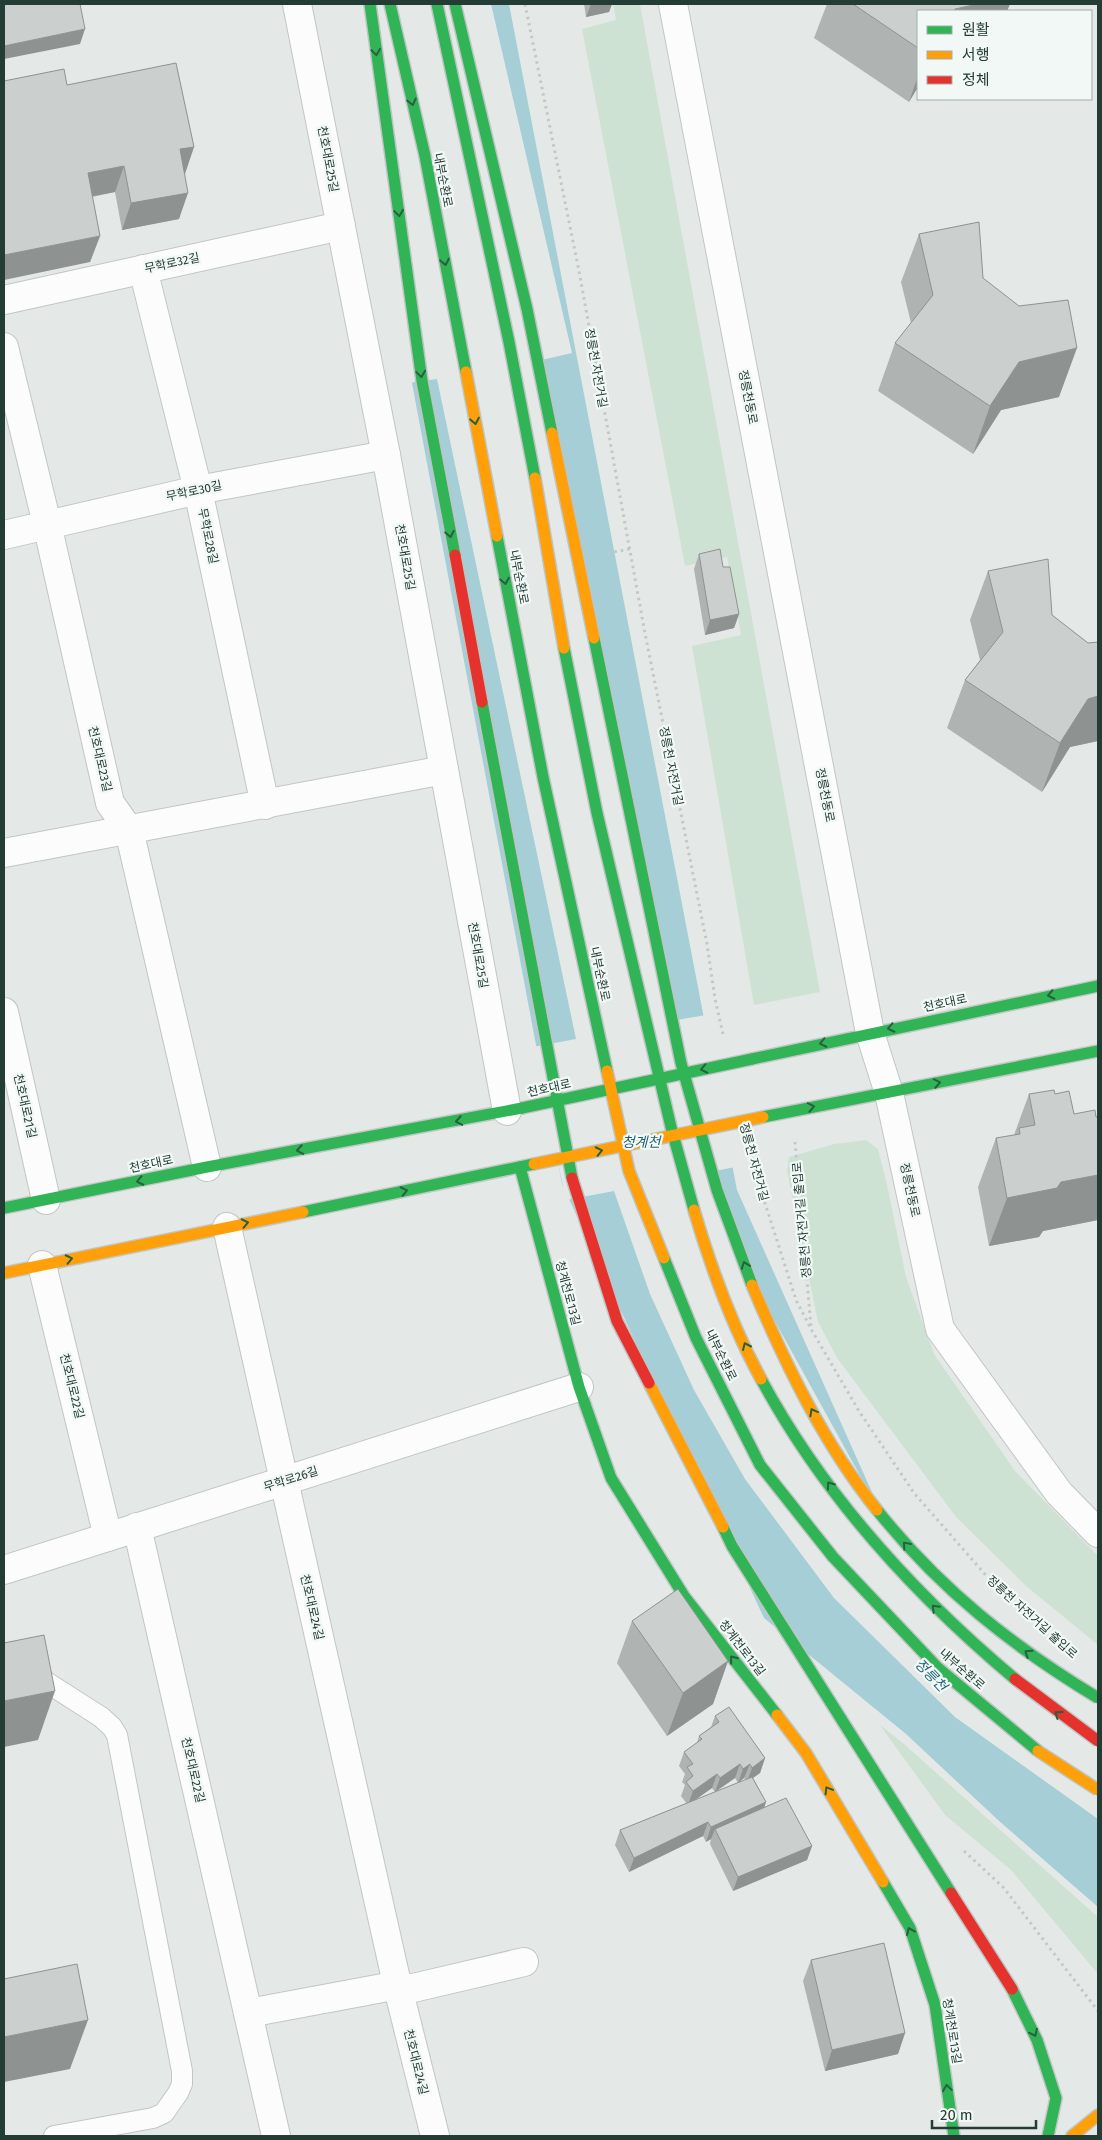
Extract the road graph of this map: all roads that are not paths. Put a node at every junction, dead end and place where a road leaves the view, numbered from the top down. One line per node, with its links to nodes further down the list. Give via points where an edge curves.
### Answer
1 (297, 4): 7 (street, 천호대로25길)
2 (370, 4): 50 (main road, one-way to 50, bridge, via 422,382 572,1185 617,1321 732,1546 1012,1989 1037,2040 1056,2098)
3 (390, 4): 41 (main road, 내부순환로, one-way to 41, bridge, via 425,156 543,777 633,1180 696,1338 760,1465 833,1557 938,1668 1036,1750)
4 (437, 4): 40 (main road, 내부순환로, one-way to 4, bridge, via 986,1657 882,1553 793,1434 757,1370 715,1274 696,1223 663,1097 586,762 515,364)
5 (455, 4): 39 (main road, one-way to 5, bridge, via 1007,1638 958,1597 907,1547 833,1446 811,1409 758,1301 697,1125 681,1063 529,318)
6 (673, 4): 21 (street, 정릉천동로)
7 (341, 226): 8 (street, 무학로32길); 11 (street, 천호대로25길)
8 (143, 269): 9 (street, 무학로32길); 12 (street, 무학로28길)
9 (4, 300)
10 (4, 347): 13 (street, 천호대로23길)
11 (386, 455): 12 (street, 무학로30길); 15 (street, 천호대로25길)
12 (198, 490): 13 (street, 무학로30길); 16 (street, 무학로28길)
13 (47, 524): 14 (street, 무학로30길); 17 (street, 천호대로23길, via 110,802)
14 (4, 535)
15 (444, 770): 16 (street); 24 (street, 천호대로25길)
16 (265, 805): 17 (street)
17 (129, 830): 18 (street); 25 (street, 천호대로23길)
18 (4, 853)
19 (1098, 986): 21 (main road, 천호대로, one-way to 21)
20 (4, 1012): 27 (street, 천호대로21길)
21 (870, 1033): 23 (street, 정릉천동로); 24 (main road, 천호대로, one-way to 24, bridge)
22 (1098, 1051): 23 (main road, one-way to 22)
23 (889, 1093): 26 (main road, one-way to 23, bridge); 35 (street, 정릉천동로, via 940,1329 1060,1493)
24 (515, 1110): 25 (main road, 천호대로, one-way to 25)
25 (207, 1167): 27 (main road, 천호대로, one-way to 27)
26 (520, 1167): 29 (main road, one-way to 26); 32 (main road, 청계천로13길)
27 (46, 1200): 28 (main road, 천호대로)
28 (4, 1208)
29 (227, 1227): 30 (main road, one-way to 29); 33 (street, 천호대로24길)
30 (42, 1265): 31 (main road); 36 (street, 천호대로22길)
31 (4, 1273)
32 (579, 1387): 33 (street, 무학로26길); 49 (main road, 청계천로13길, one-way to 32, via 935,2005 910,1928 806,1753 684,1596 611,1478)
33 (284, 1481): 34 (street, 무학로26길); 43 (street, 천호대로24길)
34 (137, 1527): 36 (street, 무학로26길); 44 (street, 천호대로22길)
35 (1098, 1533)
36 (108, 1537): 37 (street, 무학로26길)
37 (4, 1570)
38 (4, 1655): 46 (lane, via 101,1717 117,1735 182,2071 182,2084 164,2113 153,2118)
39 (1098, 1698)
40 (1098, 1742)
41 (1098, 1790)
42 (524, 1962): 43 (street, via 413,1988)
43 (398, 1988): 44 (street, via 388,1987); 48 (street, 천호대로24길)
44 (248, 2013): 47 (street, 천호대로22길)
45 (1098, 2115): 51 (main road)
46 (54, 2136)
47 (276, 2136)
48 (435, 2136)
49 (954, 2136)
50 (1048, 2136)
51 (1072, 2136)

